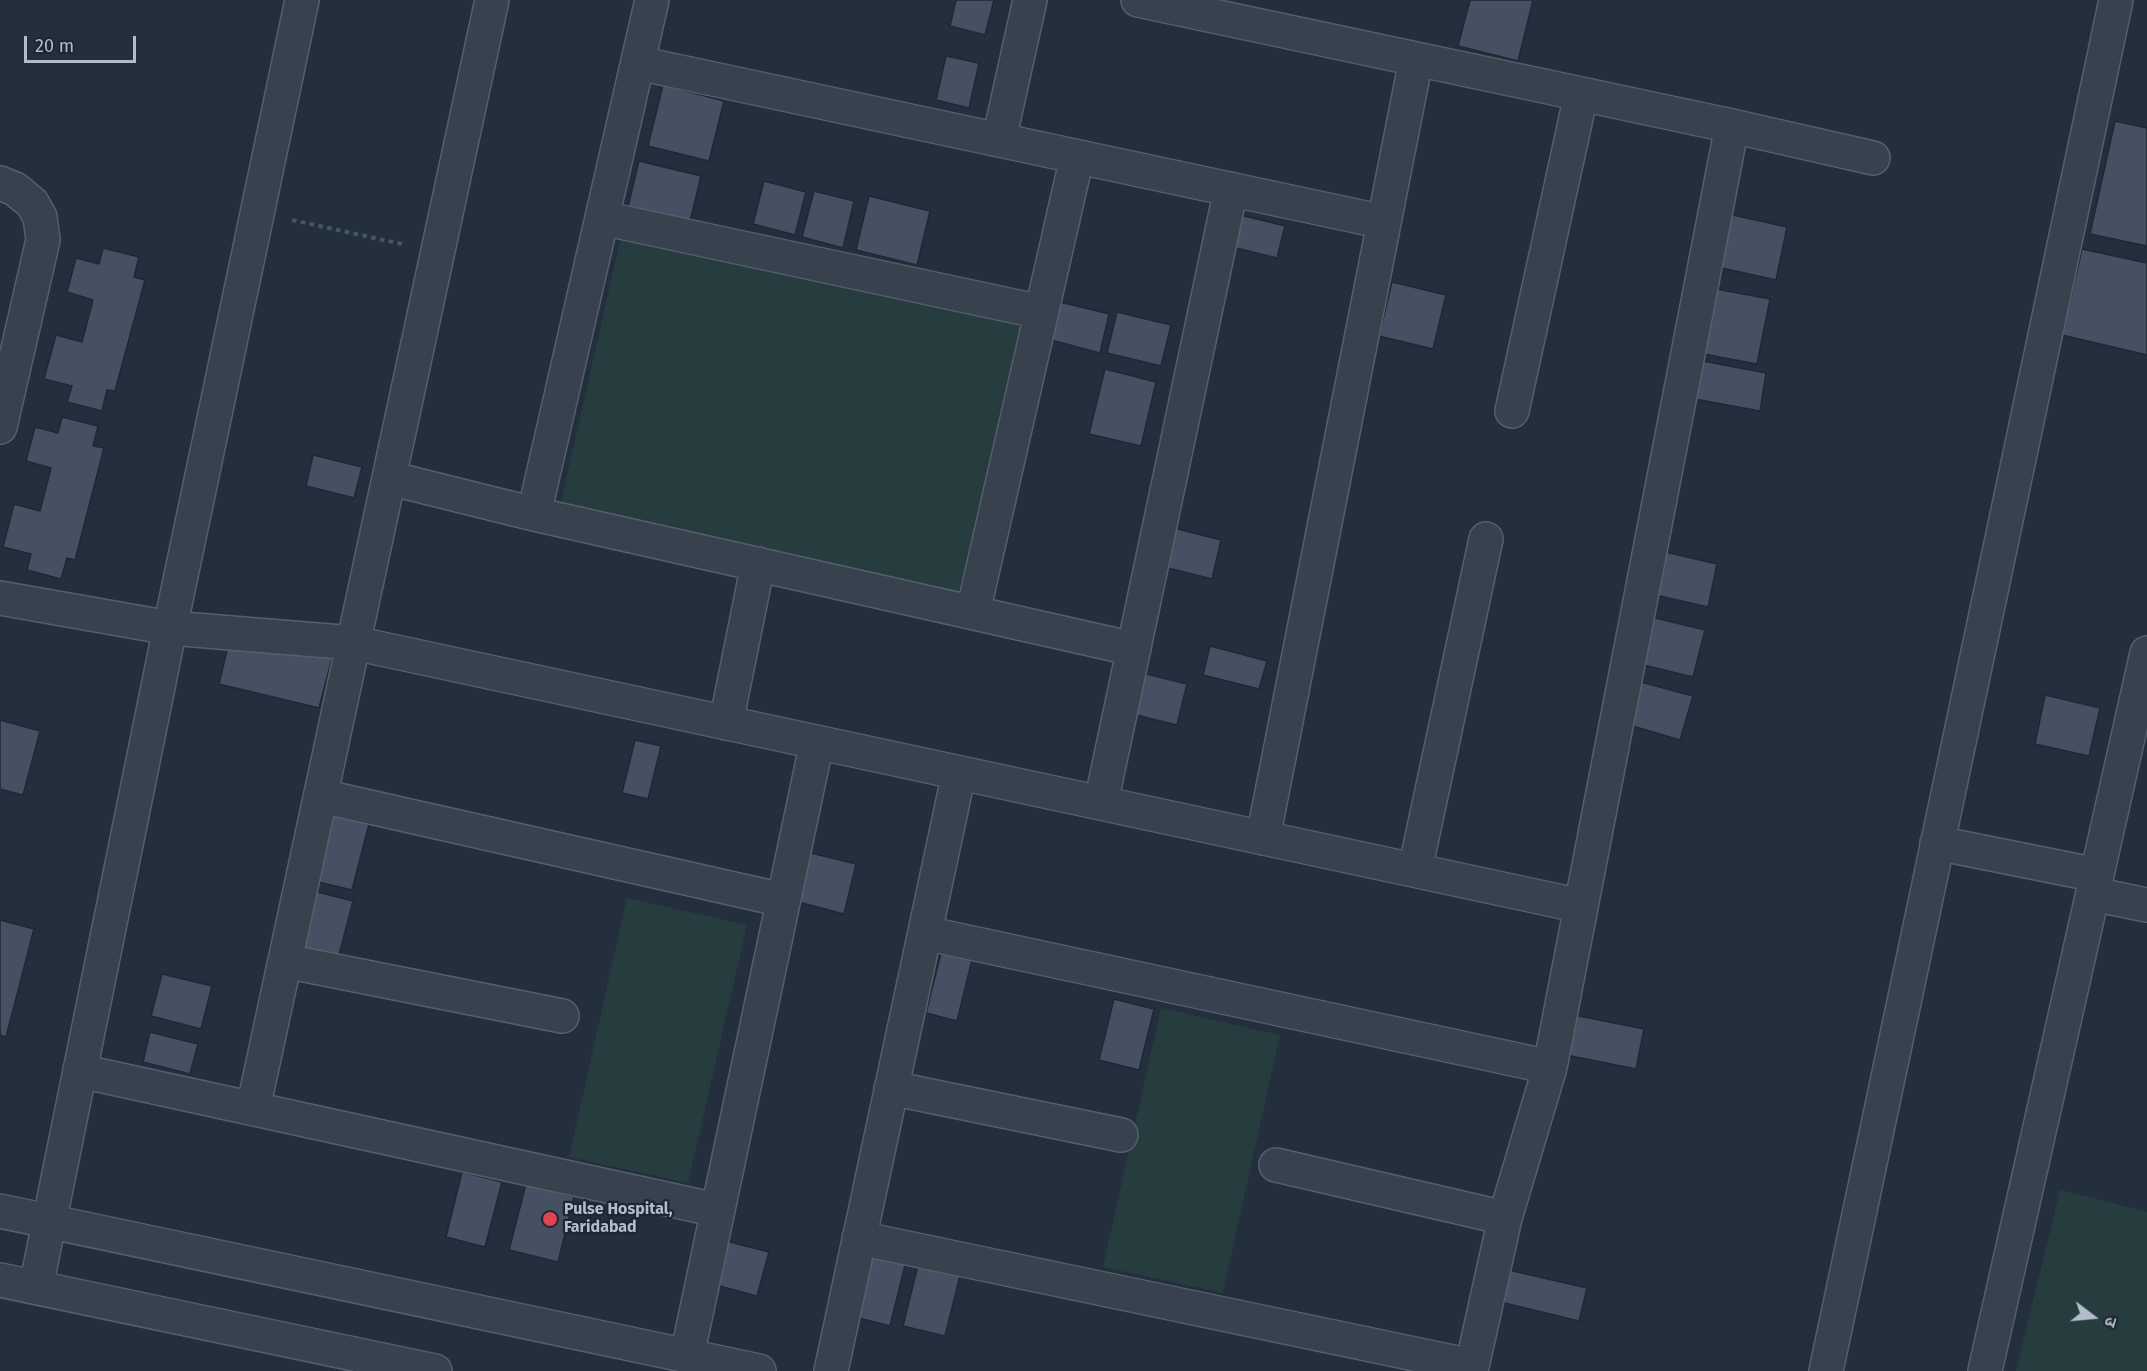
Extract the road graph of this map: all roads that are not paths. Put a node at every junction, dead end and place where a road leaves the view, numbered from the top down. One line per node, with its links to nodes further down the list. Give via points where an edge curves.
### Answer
1 (302, 0): 27 (street)
2 (492, 0): 21 (street)
3 (652, 0): 8 (street)
4 (1030, 0): 11 (street)
5 (1138, 0): 7 (street)
6 (2116, 0): 38 (street)
7 (1416, 60): 9 (street); 17 (street)
8 (638, 63): 11 (street); 16 (street)
9 (1581, 95): 10 (street); 19 (street)
10 (1732, 126): 13 (street); 43 (street)
11 (999, 140): 12 (street)
12 (1077, 157): 15 (street); 18 (street)
13 (1873, 158)
14 (0, 183): 20 (street, via 32,203 40,217 42,240)
15 (1231, 189): 17 (street); 29 (street)
16 (602, 218): 18 (street); 22 (street)
17 (1384, 222): 37 (street)
18 (1041, 312): 26 (street)
19 (1512, 411)
20 (0, 427)
21 (389, 478): 22 (street); 28 (street)
22 (534, 514): 24 (street)
23 (1486, 539): 39 (street)
24 (758, 564): 26 (street); 32 (street)
25 (0, 598): 27 (street)
26 (973, 612): 29 (street)
27 (170, 628): 28 (street); 48 (street)
28 (354, 643): 32 (street); 35 (street)
29 (1134, 649): 36 (street)
30 (2147, 652): 31 (street)
31 (2139, 722): 40 (street)
32 (726, 723): 33 (street)
33 (817, 742): 34 (street); 41 (street)
34 (959, 773): 36 (street); 44 (street)
35 (321, 796): 41 (street); 45 (street)
36 (1101, 803): 37 (street)
37 (1263, 838): 39 (street)
38 (1937, 843): 40 (street); 65 (street)
39 (1415, 870): 43 (street)
40 (2095, 884): 42 (street); 66 (street)
41 (783, 900): 53 (street)
42 (2147, 905)
43 (1581, 906): 47 (street)
44 (925, 933): 47 (street); 49 (street)
45 (285, 961): 46 (street); 50 (street)
46 (562, 1016)
47 (1550, 1067): 55 (street)
48 (80, 1071): 50 (street); 56 (street)
49 (891, 1088): 51 (street); 57 (street)
50 (253, 1109): 53 (street)
51 (1120, 1135)
52 (1276, 1165): 55 (street)
53 (717, 1210): 60 (street)
54 (0, 1211): 56 (street)
55 (1505, 1218): 61 (street)
56 (50, 1222): 59 (street); 60 (street)
57 (859, 1238): 61 (street); 64 (street)
58 (0, 1280): 59 (street)
59 (36, 1287): 62 (street)
60 (687, 1356): 63 (street)
61 (1472, 1368)
62 (435, 1371)
63 (759, 1371)
64 (831, 1371)
65 (1826, 1371)
66 (1985, 1371)

